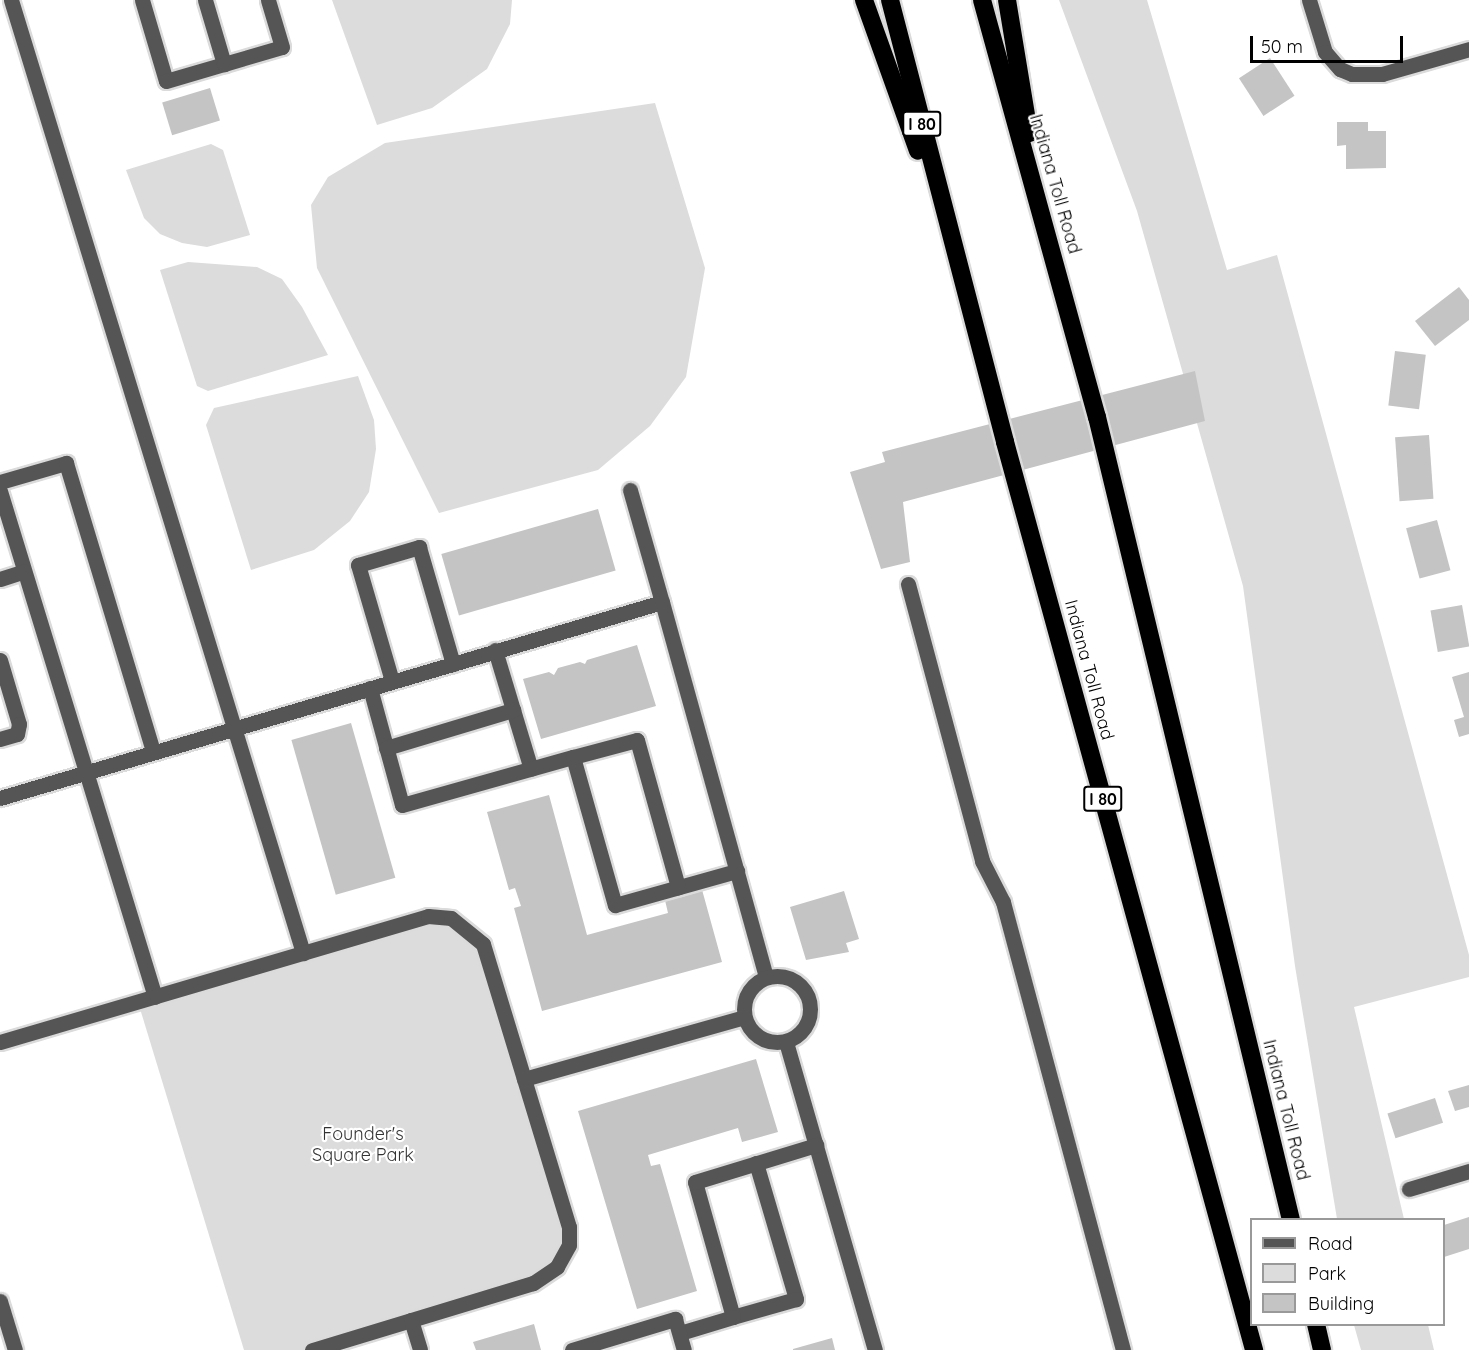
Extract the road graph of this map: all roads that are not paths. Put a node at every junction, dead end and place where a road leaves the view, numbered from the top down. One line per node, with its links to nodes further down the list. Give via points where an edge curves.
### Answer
1 (11, 0): 27 (street)
2 (142, 0): 11 (street, via 166,81)
3 (205, 0): 11 (street)
4 (268, 0): 11 (street, via 282,47)
5 (864, 0): 13 (highway)
6 (890, 0): 13 (highway, Indiana Toll Road / I 80)
7 (982, 0): 12 (highway, Indiana Toll Road)
8 (1007, 0): 12 (highway)
9 (1308, 0): 10 (street, via 1322,46 1346,72 1376,75)
10 (1469, 49)
11 (224, 64)
12 (1044, 220): 48 (highway, Indiana Toll Road, via 1097,417)
13 (954, 248): 61 (highway, Indiana Toll Road / I 80)
14 (0, 482): 30 (street, via 66,463)
15 (630, 490): 20 (street)
16 (0, 491): 17 (street)
17 (24, 571): 18 (street); 33 (street)
18 (0, 579)
19 (908, 584): 60 (street, via 981,861 1003,902)
20 (662, 602): 21 (street); 35 (street)
21 (495, 650): 23 (street); 26 (street)
22 (0, 660): 28 (street, via 19,724 17,734)
23 (453, 663): 24 (street); 24 (street, via 419,547 358,565)
24 (392, 681): 25 (street)
25 (370, 688): 27 (street); 29 (street)
26 (513, 710): 29 (street); 32 (street)
27 (234, 728): 30 (street); 37 (street)
28 (0, 739)
29 (387, 748): 32 (street, via 402,805)
30 (153, 752): 33 (street)
31 (573, 758): 32 (street); 36 (street, via 615,905); 36 (street, via 637,740)
32 (531, 770)
33 (86, 772): 34 (street); 39 (street)
34 (0, 798)
35 (737, 871): 36 (street); 38 (street)
36 (678, 887)
37 (303, 953): 39 (street); 43 (street, via 428,916 451,918 483,944)
38 (766, 977): 40 (street, via 745,998); 42 (street, via 797,982 809,999 804,1030)
39 (155, 997): 41 (street)
40 (744, 1017): 42 (street, via 765,1041); 43 (street)
41 (0, 1042)
42 (786, 1042): 44 (street)
43 (524, 1079): 51 (street, via 569,1227 569,1245 557,1267 533,1283)
44 (816, 1145): 45 (street); 59 (street)
45 (756, 1163): 50 (street, via 695,1182); 50 (street, via 796,1299)
46 (1469, 1171): 47 (street)
47 (1409, 1189)
48 (1291, 1218)
49 (0, 1304): 54 (street)
50 (732, 1317): 53 (street)
51 (411, 1320): 55 (street); 56 (street)
52 (1316, 1326): 62 (highway)
53 (680, 1333): 57 (street, via 675,1319); 58 (street)
54 (15, 1350)
55 (312, 1350)
56 (420, 1350)
57 (572, 1350)
58 (684, 1350)
59 (875, 1350)
60 (1123, 1350)
61 (1254, 1350)
62 (1322, 1350)

